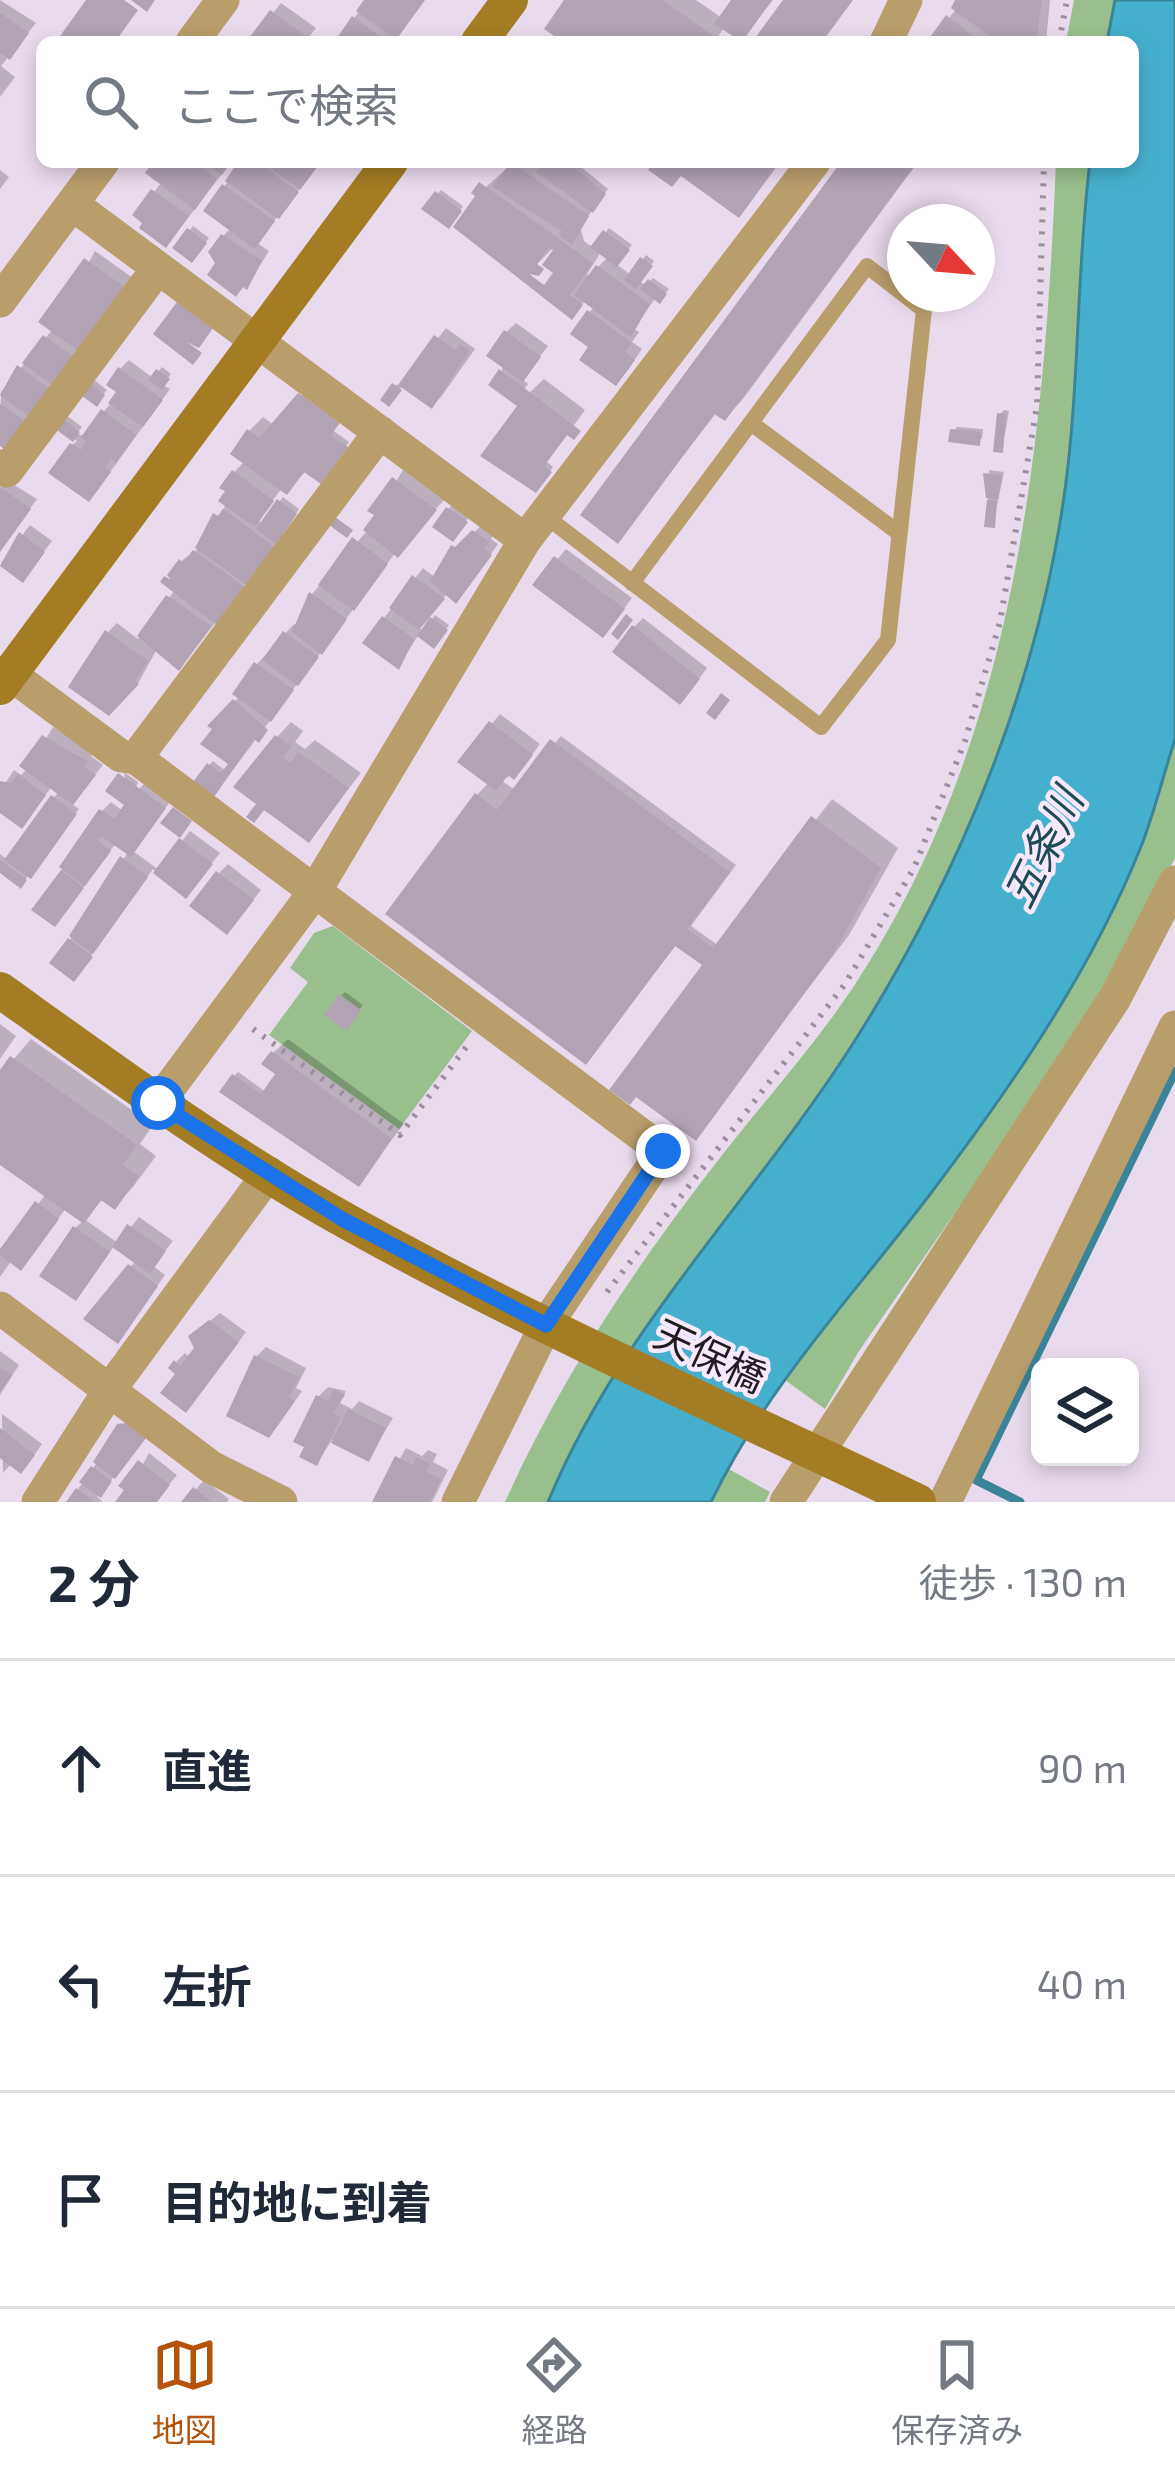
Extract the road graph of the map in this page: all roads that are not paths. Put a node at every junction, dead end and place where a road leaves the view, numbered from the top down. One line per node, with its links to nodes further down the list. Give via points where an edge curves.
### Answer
1 (223, 0): 4 (street)
2 (510, 0): 5 (street)
3 (905, 0): 6 (street)
4 (196, 36)
5 (483, 36)
6 (889, 36)
7 (98, 168): 10 (street)
8 (386, 168): 13 (street)
9 (809, 168): 17 (street)
10 (71, 204): 11 (street); 12 (street)
11 (158, 268): 13 (street); 16 (street, via 7,471)
12 (0, 301)
13 (257, 341): 15 (street); 20 (street)
14 (751, 423): 18 (lane); 18 (lane, via 868,266 924,310); 19 (lane)
15 (380, 432): 17 (street); 21 (street)
16 (0, 466)
17 (534, 528): 19 (lane); 23 (street)
18 (899, 533): 19 (lane, via 888,640 821,727)
19 (632, 583)
20 (3, 683): 21 (street)
21 (136, 758): 23 (street)
22 (1175, 882): 31 (street, via 1115,998)
23 (315, 891): 26 (street); 29 (street, via 663,1151)
24 (0, 990): 26 (street, 天保橋)
25 (1175, 1028): 37 (street)
26 (158, 1103): 27 (street, 天保橋)
27 (268, 1173): 29 (street, 天保橋); 30 (street)
28 (0, 1308): 30 (street)
29 (565, 1334): 31 (street, 天保橋); 34 (street)
30 (111, 1388): 32 (street); 33 (street, via 211,1467)
31 (810, 1450): 35 (street); 36 (street, 天保橋)
32 (38, 1502)
33 (281, 1502)
34 (458, 1502)
35 (786, 1502)
36 (918, 1502)
37 (945, 1502)

